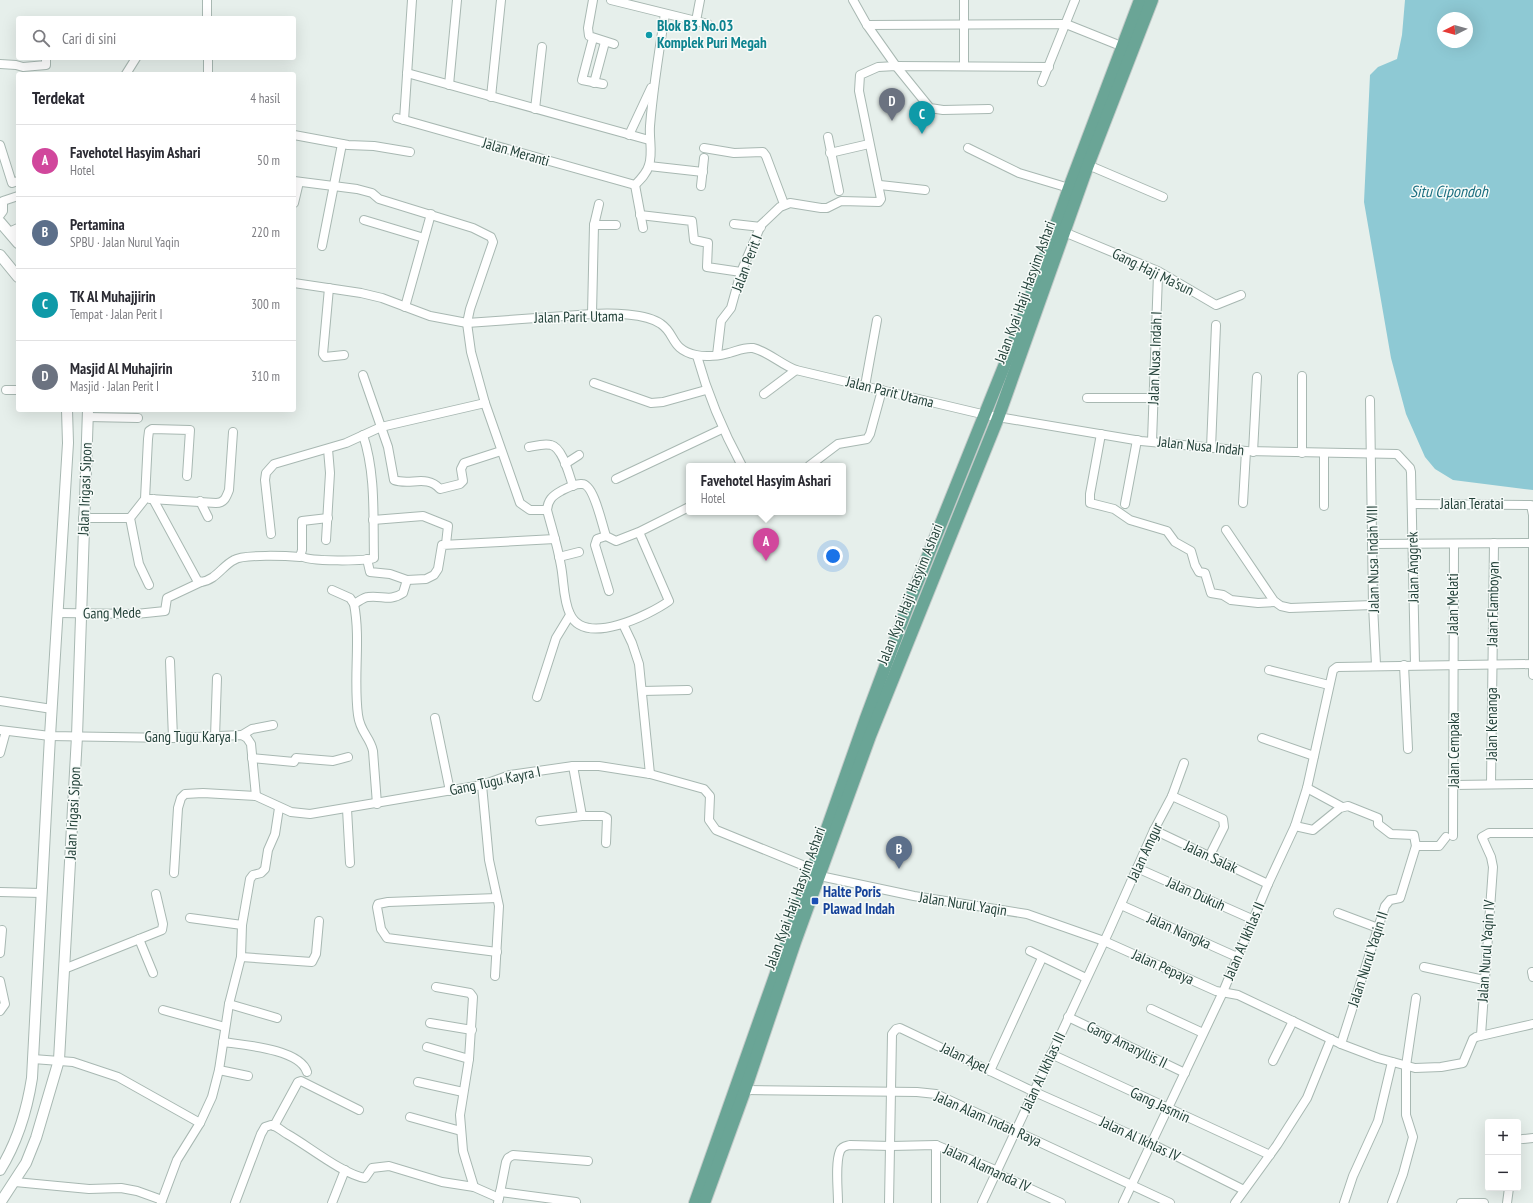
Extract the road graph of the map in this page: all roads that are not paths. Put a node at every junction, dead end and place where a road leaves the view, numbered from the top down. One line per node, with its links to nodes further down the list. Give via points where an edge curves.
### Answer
1 (208, 0): 14 (street)
2 (412, 0): 34 (street)
3 (457, 0): 39 (street)
4 (501, 0): 40 (street)
5 (593, 0): 20 (street, via 588,28)
6 (611, 0): 13 (street)
7 (700, 0): 15 (street)
8 (853, 0): 19 (street)
9 (964, 0): 17 (street)
10 (1075, 0): 18 (street)
11 (1140, 0): 24 (main road, Jalan Kyai Haji Hasyim Ashari)
12 (1152, 0): 24 (main road, Jalan Kyai Haji Hasyim Ashari)
13 (665, 14): 15 (street); 37 (street)
14 (207, 16)
15 (696, 20): 16 (street)
16 (708, 24)
17 (964, 24): 18 (street); 19 (street); 30 (street)
18 (1066, 24): 24 (street); 31 (street)
19 (867, 25): 29 (street)
20 (593, 38): 21 (street); 36 (street, via 582,80)
21 (605, 42): 22 (street); 36 (street)
22 (614, 44)
23 (542, 47): 41 (street)
24 (1127, 48): 56 (main road, Jalan Kyai Haji Hasyim Ashari); 64 (main road, Jalan Kyai Haji Hasyim Ashari)
25 (46, 60): 28 (street, via 46,64 31,67)
26 (135, 60): 32 (street)
27 (208, 60): 33 (street)
28 (0, 64)
29 (896, 66): 30 (street); 42 (street, via 930,108); 48 (street, via 878,67 860,75 859,91)
30 (964, 66): 31 (street)
31 (1049, 67): 35 (street)
32 (127, 72)
33 (208, 72)
34 (407, 74): 39 (street); 60 (street, Jalan Meranti, via 401,119)
35 (1042, 82)
36 (594, 83): 38 (street)
37 (654, 83): 44 (street); 46 (street)
38 (603, 84)
39 (449, 85): 40 (street)
40 (492, 97): 41 (street)
41 (535, 109): 44 (street)
42 (989, 109)
43 (296, 134): 47 (street)
44 (629, 135): 46 (street)
45 (828, 137): 53 (street)
46 (649, 140): 55 (street)
47 (342, 144): 52 (street); 62 (street)
48 (869, 144): 53 (street); 61 (street)
49 (0, 147): 59 (street, via 12,183)
50 (704, 148): 70 (street, via 734,153 763,152)
51 (968, 148): 64 (street, via 1020,173)
52 (410, 152)
53 (830, 153): 66 (street)
54 (704, 158): 57 (street)
55 (649, 166): 57 (street); 60 (street)
56 (1088, 166): 68 (street); 82 (main road, Jalan Kyai Haji Hasyim Ashari)
57 (703, 172): 63 (street)
58 (296, 181): 62 (street)
59 (16, 182)
60 (635, 185): 73 (street)
61 (880, 185): 65 (street); 70 (street, via 880,202 841,201 827,208)
62 (334, 186): 71 (street, via 372,193 379,199); 84 (street)
63 (701, 186)
64 (1069, 188): 117 (main road, Jalan Kyai Haji Hasyim Ashari, via 1017,334)
65 (925, 190)
66 (838, 191)
67 (16, 197): 72 (street, via 3,201 3,211)
68 (1163, 197)
69 (599, 204): 77 (street)
70 (784, 204): 79 (street, Jalan Perit I)
71 (431, 214): 83 (street); 95 (street, via 473,228 493,239)
72 (0, 215)
73 (640, 215): 80 (street); 86 (street, via 692,221 694,240 708,243 707,267)
74 (364, 220): 83 (street)
75 (0, 222): 81 (street)
76 (734, 224): 79 (street)
77 (594, 225): 78 (street); 93 (street)
78 (616, 225)
79 (761, 227): 86 (street, Jalan Perit I)
80 (643, 228)
81 (14, 230)
82 (1064, 232): 91 (street, Gang Haji Ma’sun, via 1158,271 1216,305); 117 (main road, Jalan Kyai Haji Hasyim Ashari)
83 (424, 238): 92 (street)
84 (322, 246)
85 (0, 255): 87 (street)
86 (741, 272): 98 (street, Jalan Perit I, via 731,308 721,321)
87 (16, 275)
88 (1158, 275): 112 (street, Jalan Nusa Indah I)
89 (296, 283): 90 (street, Jalan Parit Utama)
90 (329, 288): 92 (street, Jalan Parit Utama, via 368,294); 97 (street, via 323,354 325,357)
91 (1241, 295)
92 (406, 307): 95 (street, Jalan Parit Utama, via 430,316)
93 (592, 314): 95 (street, Jalan Parit Utama); 99 (street, Jalan Parit Utama, via 625,315 658,322 678,347)
94 (877, 320): 105 (street)
95 (467, 323): 114 (street, via 471,352)
96 (1216, 325): 127 (street)
97 (344, 355)
98 (717, 355): 99 (street, Jalan Parit Utama); 100 (street, Jalan Parit Utama, via 753,348)
99 (697, 356): 108 (street)
100 (796, 370): 105 (street, Jalan Parit Utama); 110 (street)
101 (363, 375): 119 (street)
102 (1302, 376): 131 (street)
103 (1257, 377): 130 (street)
104 (594, 383): 108 (street, via 651,403)
105 (865, 386): 109 (street, Jalan Parit Utama)
106 (6, 390): 107 (street)
107 (16, 390)
108 (706, 390): 120 (street)
109 (882, 390): 117 (street, Jalan Parit Utama); 136 (street, via 867,439 842,442)
110 (764, 394)
111 (1088, 398): 112 (street)
112 (1153, 398): 125 (street, Jalan Nusa Indah I)
113 (1370, 400): 133 (street, Jalan Nusa Indah VIII)
114 (485, 403): 119 (street); 129 (street)
115 (67, 412): 180 (street, Jalan Irigasi Sipon)
116 (88, 413): 118 (street); 152 (street, Jalan Irigasi Sipon)
117 (992, 416): 122 (street, Jalan Nusa Indah); 240 (main road, Jalan Kyai Haji Hasyim Ashari, via 907,608)
118 (138, 418)
119 (381, 427): 123 (street); 129 (street, via 388,448 393,478 397,481 430,482 437,484 440,489 460,484 463,481 462,465)
120 (722, 429): 135 (street); 140 (street)
121 (233, 432): 143 (street, via 229,490 226,499 221,503)
122 (1101, 434): 124 (street, Jalan Nusa Indah); 177 (street, via 1090,503 1114,509 1130,520 1166,531 1175,542 1191,551 1199,572 1205,573 1211,593 1223,595 1231,600)
123 (363, 435): 128 (street); 155 (street, via 371,466)
124 (1137, 440): 125 (street, Jalan Nusa Indah); 145 (street)
125 (1152, 441): 127 (street, Jalan Nusa Indah)
126 (529, 447): 137 (street, via 552,445 558,449)
127 (1211, 448): 130 (street, Jalan Nusa Indah)
128 (328, 449): 154 (street); 158 (street, via 269,467 265,488)
129 (501, 451): 149 (street, via 520,503 530,510)
130 (1250, 452): 131 (street, Jalan Nusa Indah); 144 (street)
131 (1302, 453): 132 (street, Jalan Nusa Indah)
132 (1324, 453): 133 (street, Jalan Nusa Indah); 147 (street)
133 (1372, 453): 138 (street, Jalan Nusa Indah, via 1397,454); 165 (street, Jalan Nusa Indah VIII)
134 (579, 455): 137 (street)
135 (740, 463)
136 (813, 463)
137 (565, 464): 141 (street)
138 (1411, 470): 146 (street, Jalan Anggrek)
139 (187, 476): 142 (street, via 190,430 152,429 149,431 148,439)
140 (616, 480)
141 (573, 486): 149 (street, via 551,498); 159 (street, via 583,484 590,488)
142 (149, 499): 143 (street); 153 (street); 173 (street, via 197,580)
143 (200, 502): 151 (street)
144 (1243, 503)
145 (1126, 504)
146 (1412, 504): 150 (street, Jalan Teratai, via 1529,504); 167 (street, Jalan Anggrek)
147 (1324, 506)
148 (686, 508): 157 (street)
149 (547, 510): 160 (street)
150 (1532, 512): 163 (street)
151 (208, 517)
152 (83, 518): 153 (street); 181 (street, Jalan Irigasi Sipon)
153 (130, 518): 174 (street, via 139,564)
154 (328, 518): 161 (street); 169 (street, via 302,521)
155 (373, 520): 164 (street, via 423,516 448,526); 171 (street, via 374,558)
156 (1226, 530): 177 (street)
157 (639, 532): 159 (street, via 616,541); 183 (street, via 669,600)
158 (271, 534)
159 (606, 536): 176 (street, via 597,540 595,545)
160 (555, 539): 164 (street); 170 (street)
161 (326, 540)
162 (1494, 543): 163 (street); 166 (street); 186 (street, Jalan Flamboyan)
163 (1532, 543): 187 (street)
164 (446, 544): 172 (street, via 442,545 438,569 434,575 426,579)
165 (1372, 544): 167 (street); 179 (street, Jalan Nusa Indah VIII)
166 (1454, 544): 167 (street); 185 (street, Jalan Melati)
167 (1413, 545): 190 (street, Jalan Anggrek)
168 (579, 552): 170 (street)
169 (301, 556): 171 (street, via 310,560); 173 (street, via 235,559 219,573)
170 (559, 557): 182 (street)
171 (367, 559): 172 (street, via 368,571 390,574)
172 (407, 580): 178 (street, via 403,593 398,596 384,599 368,597)
173 (201, 582): 181 (street, Gang Mede, via 167,598 166,610 136,614)
174 (149, 585)
175 (332, 590): 178 (street, via 350,598)
176 (609, 591)
177 (1275, 602): 179 (street, via 1290,608)
178 (354, 604): 225 (street, via 358,715 363,733 372,745)
179 (1373, 605): 188 (street, Jalan Nusa Indah VIII)
180 (61, 613): 181 (street, Gang Mede); 199 (street, Jalan Irigasi Sipon)
181 (78, 614): 204 (street, Jalan Irigasi Sipon)
182 (570, 614): 183 (street, via 587,628 604,629); 197 (street, via 556,638)
183 (623, 624): 196 (street, via 637,658)
184 (170, 661): 207 (street)
185 (1453, 664): 186 (street); 190 (street); 220 (street, Jalan Cempaka)
186 (1492, 664): 187 (street); 217 (street, Jalan Kenanga)
187 (1533, 664): 192 (street)
188 (1376, 665): 189 (street); 194 (street, Jalan Al Ikhlas II, via 1335,668)
189 (1404, 665): 190 (street); 209 (street)
190 (1415, 665)
191 (1269, 670): 194 (street)
192 (1533, 675)
193 (217, 678): 206 (street)
194 (1329, 685): 211 (street, Jalan Al Ikhlas II)
195 (688, 690): 196 (street)
196 (642, 692): 216 (street)
197 (537, 698)
198 (0, 701): 199 (street)
199 (52, 709): 203 (street, Jalan Irigasi Sipon)
200 (435, 718): 222 (street)
201 (273, 725): 205 (street, via 252,729)
202 (3, 730): 203 (street, Gang Tugu Karya I); 210 (street)
203 (52, 736): 204 (street, Gang Tugu Karya I); 243 (street, Jalan Irigasi Sipon)
204 (75, 736): 207 (street, Gang Tugu Karya I); 263 (street, Jalan Irigasi Sipon)
205 (242, 736): 206 (street, Gang Tugu Karya I); 213 (street, Gang Tugu Karya I, via 251,744)
206 (215, 737): 207 (street, Gang Tugu Karya I)
207 (173, 738)
208 (1262, 738): 211 (street)
209 (1408, 749)
210 (0, 753)
211 (1314, 756): 221 (street, Jalan Al Ikhlas II)
212 (348, 757): 213 (street, via 333,761 296,758 294,762)
213 (252, 758): 223 (street, Gang Tugu Karya I)
214 (1184, 763): 224 (street, Jalan Amgur)
215 (573, 766): 216 (street, Gang Tugu Kayra I, via 599,766); 219 (street, Gang Tugu Kayra I, via 510,775); 229 (street)
216 (650, 774): 240 (street, Gang Tugu Kayra I, via 704,789 709,793 710,799 709,820 716,830)
217 (1491, 784): 218 (street); 220 (street)
218 (1533, 784)
219 (482, 785): 222 (street, Gang Tugu Kayra I); 245 (street, via 489,860)
220 (1454, 785): 235 (street, Jalan Cempaka, via 1450,837 1439,846)
221 (1307, 788): 226 (street); 231 (street, Jalan Al Ikhlas II)
222 (450, 791): 225 (street, Gang Tugu Kayra I)
223 (256, 796): 227 (street); 239 (street, via 203,792 185,794 178,808)
224 (1172, 796): 232 (street, Jalan Amgur); 236 (street, via 1223,819 1224,826)
225 (377, 804): 228 (street, Gang Tugu Kayra I)
226 (1342, 807): 231 (street, via 1313,830); 235 (street, via 1348,806 1378,818 1378,824 1390,834 1414,835)
227 (279, 808): 228 (street, Gang Tugu Kayra I, via 310,814); 251 (street, via 265,869 250,879)
228 (347, 809): 237 (street)
229 (582, 816): 230 (street); 234 (street, via 606,816)
230 (540, 821)
231 (1295, 826): 241 (street, Jalan Al Ikhlas II)
232 (1154, 830): 236 (street, Jalan Salak); 238 (street, Jalan Amgur)
233 (1533, 833): 269 (street, Jalan Nurul Yaqin IV, via 1483,835 1482,839 1493,867)
234 (606, 843)
235 (1416, 846): 252 (street, Jalan Nurul Yaqin II, via 1400,898 1387,903)
236 (1210, 855): 241 (street, Jalan Salak)
237 (350, 863)
238 (1138, 868): 246 (street, Jalan Amgur); 249 (street, Jalan Dukuh)
239 (174, 873)
240 (816, 873): 255 (street, Jalan Nurul Yaqin, via 922,898 1027,914); 304 (main road, Jalan Kyai Haji Hasyim Ashari)
241 (1268, 884): 249 (street, Jalan Al Ikhlas II)
242 (0, 892): 243 (street)
243 (41, 893): 292 (street, Jalan Irigasi Sipon)
244 (156, 894): 254 (street, via 162,930)
245 (497, 898): 257 (street); 257 (street, via 388,902 378,904 377,907 381,929 387,938)
246 (1121, 905): 255 (street, Jalan Amgur); 261 (street, Jalan Nangka)
247 (1338, 913): 252 (street)
248 (190, 918): 251 (street)
249 (1254, 920): 261 (street, Jalan Al Ikhlas II)
250 (319, 921): 259 (street, via 316,954 312,962)
251 (242, 925): 259 (street)
252 (1378, 928): 289 (street, Jalan Nurul Yaqin II)
253 (2, 930): 258 (street)
254 (138, 940): 263 (street); 265 (street)
255 (1104, 941): 268 (street, Jalan Al Ikhlas III); 272 (street, Jalan Pepaya)
256 (1030, 951): 260 (street)
257 (497, 952): 266 (street)
258 (0, 953)
259 (241, 957): 274 (street)
260 (1042, 958): 268 (street); 299 (street)
261 (1237, 958): 272 (street, Jalan Al Ikhlas II)
262 (1424, 967): 269 (street)
263 (64, 969): 294 (street, Jalan Irigasi Sipon)
264 (1532, 972): 267 (street)
265 (153, 973)
266 (495, 976)
267 (1533, 977)
268 (1086, 978): 278 (street, Jalan Al Ikhlas III)
269 (1484, 980): 286 (street, Jalan Nurul Yaqin IV)
270 (0, 981): 277 (street, via 5,1004)
271 (436, 987): 284 (street, via 472,995)
272 (1223, 992): 280 (street, Jalan Pepaya, via 1238,995); 285 (street, Jalan Al Ikhlas II)
273 (1416, 998): 297 (street)
274 (229, 1004): 279 (street); 283 (street)
275 (1151, 1009): 285 (street)
276 (163, 1010): 283 (street)
277 (0, 1011)
278 (1068, 1017): 291 (street, Jalan Al Ikhlas III); 301 (street, Gang Amaryllis II)
279 (277, 1018)
280 (1293, 1021): 287 (street, Jalan Pepaya); 295 (street)
281 (430, 1023): 284 (street)
282 (1533, 1024): 286 (street)
283 (225, 1027): 288 (street)
284 (472, 1030): 293 (street)
285 (1203, 1033): 301 (street, Jalan Al Ikhlas II)
286 (1481, 1035): 297 (street, Jalan Pepaya, via 1473,1039 1463,1063 1432,1068)
287 (1331, 1039): 289 (street, Jalan Pepaya); 321 (street, via 1307,1098)
288 (223, 1042): 298 (street); 300 (street, via 279,1051 298,1059 306,1067)
289 (1341, 1044): 296 (street, Jalan Pepaya)
290 (427, 1047): 293 (street)
291 (1051, 1054): 306 (street, Jalan Al Ikhlas III); 308 (street, Gang Jasmin)
292 (34, 1059): 294 (street); 320 (street, Jalan Irigasi Sipon, via 28,1102)
293 (469, 1059): 307 (street)
294 (58, 1060): 311 (street, via 82,1064 118,1077); 323 (street, Jalan Irigasi Sipon, via 38,1132)
295 (1273, 1061)
296 (1392, 1062): 297 (street, Jalan Pepaya); 348 (street, via 1378,1121 1353,1176)
297 (1406, 1066): 349 (street, via 1406,1115 1413,1137)
298 (219, 1070): 302 (street); 311 (street, via 212,1097)
299 (990, 1071): 305 (street, Jalan Apel, via 903,1028 896,1029 892,1034); 306 (street, Jalan Apel)
300 (307, 1072)
301 (1185, 1073): 308 (street, Jalan Al Ikhlas II)
302 (248, 1076)
303 (418, 1082): 307 (street)
304 (740, 1090): 305 (street, Jalan Alam Indah Raya); 338 (main road, Jalan Kyai Haji Hasyim Ashari); 339 (main road, Jalan Kyai Haji Hasyim Ashari)
305 (891, 1091): 313 (street, Jalan Alam Indah Raya, via 936,1094); 319 (street)
306 (1034, 1091): 313 (street, Jalan Al Ikhlas III); 317 (street, Jalan Al Ikhlas IV)
307 (463, 1092): 314 (street)
308 (1168, 1109): 317 (street, Jalan Al Ikhlas II); 321 (street, Gang Jasmin)
309 (359, 1110): 312 (street, via 301,1081 298,1082)
310 (410, 1117): 314 (street)
311 (200, 1123): 333 (street, via 177,1160)
312 (274, 1126): 325 (street); 336 (street, via 265,1127 260,1134)
313 (1016, 1130): 326 (street, Jalan Al Ikhlas III); 328 (street, Jalan Alam Indah Raya)
314 (461, 1131): 329 (street, via 463,1150)
315 (1533, 1138): 316 (street)
316 (1523, 1139)
317 (1150, 1143): 328 (street, Jalan Al Ikhlas II); 330 (street, Jalan Al Ikhlas IV)
318 (936, 1145): 319 (street, Jalan Alamanda IV); 326 (street, Jalan Alamanda IV, via 993,1169); 342 (street)
319 (891, 1146): 340 (street, Jalan Alamanda IV, via 850,1145 840,1150); 341 (street)
320 (10, 1155): 323 (street); 324 (street, Jalan Irigasi Sipon)
321 (1270, 1155): 330 (street)
322 (588, 1162): 332 (street, via 513,1155 506,1162)
323 (25, 1163): 327 (street, Jalan Irigasi Sipon)
324 (0, 1170)
325 (345, 1170): 329 (street, via 365,1178 372,1168 389,1166 442,1182); 337 (street)
326 (996, 1173): 343 (street, Jalan Al Ikhlas III); 344 (street, Jalan Alamanda IV)
327 (15, 1182): 333 (street, via 89,1189 121,1188 138,1191); 335 (street, Jalan Irigasi Sipon)
328 (1130, 1186): 345 (street, Jalan Al Ikhlas II); 346 (street, Jalan Alam Indah Raya)
329 (474, 1187): 332 (street)
330 (1244, 1190): 347 (street)
331 (1509, 1191): 352 (street)
332 (499, 1198): 334 (street)
333 (161, 1201)
334 (576, 1202)
335 (0, 1203)
336 (235, 1203)
337 (332, 1203)
338 (695, 1203)
339 (704, 1203)
340 (838, 1203)
341 (889, 1203)
342 (936, 1203)
343 (982, 1203)
344 (1061, 1203)
345 (1123, 1203)
346 (1170, 1203)
347 (1235, 1203)
348 (1344, 1203)
349 (1392, 1203)
350 (1461, 1203): 351 (street)
351 (1484, 1203)
352 (1507, 1203)

